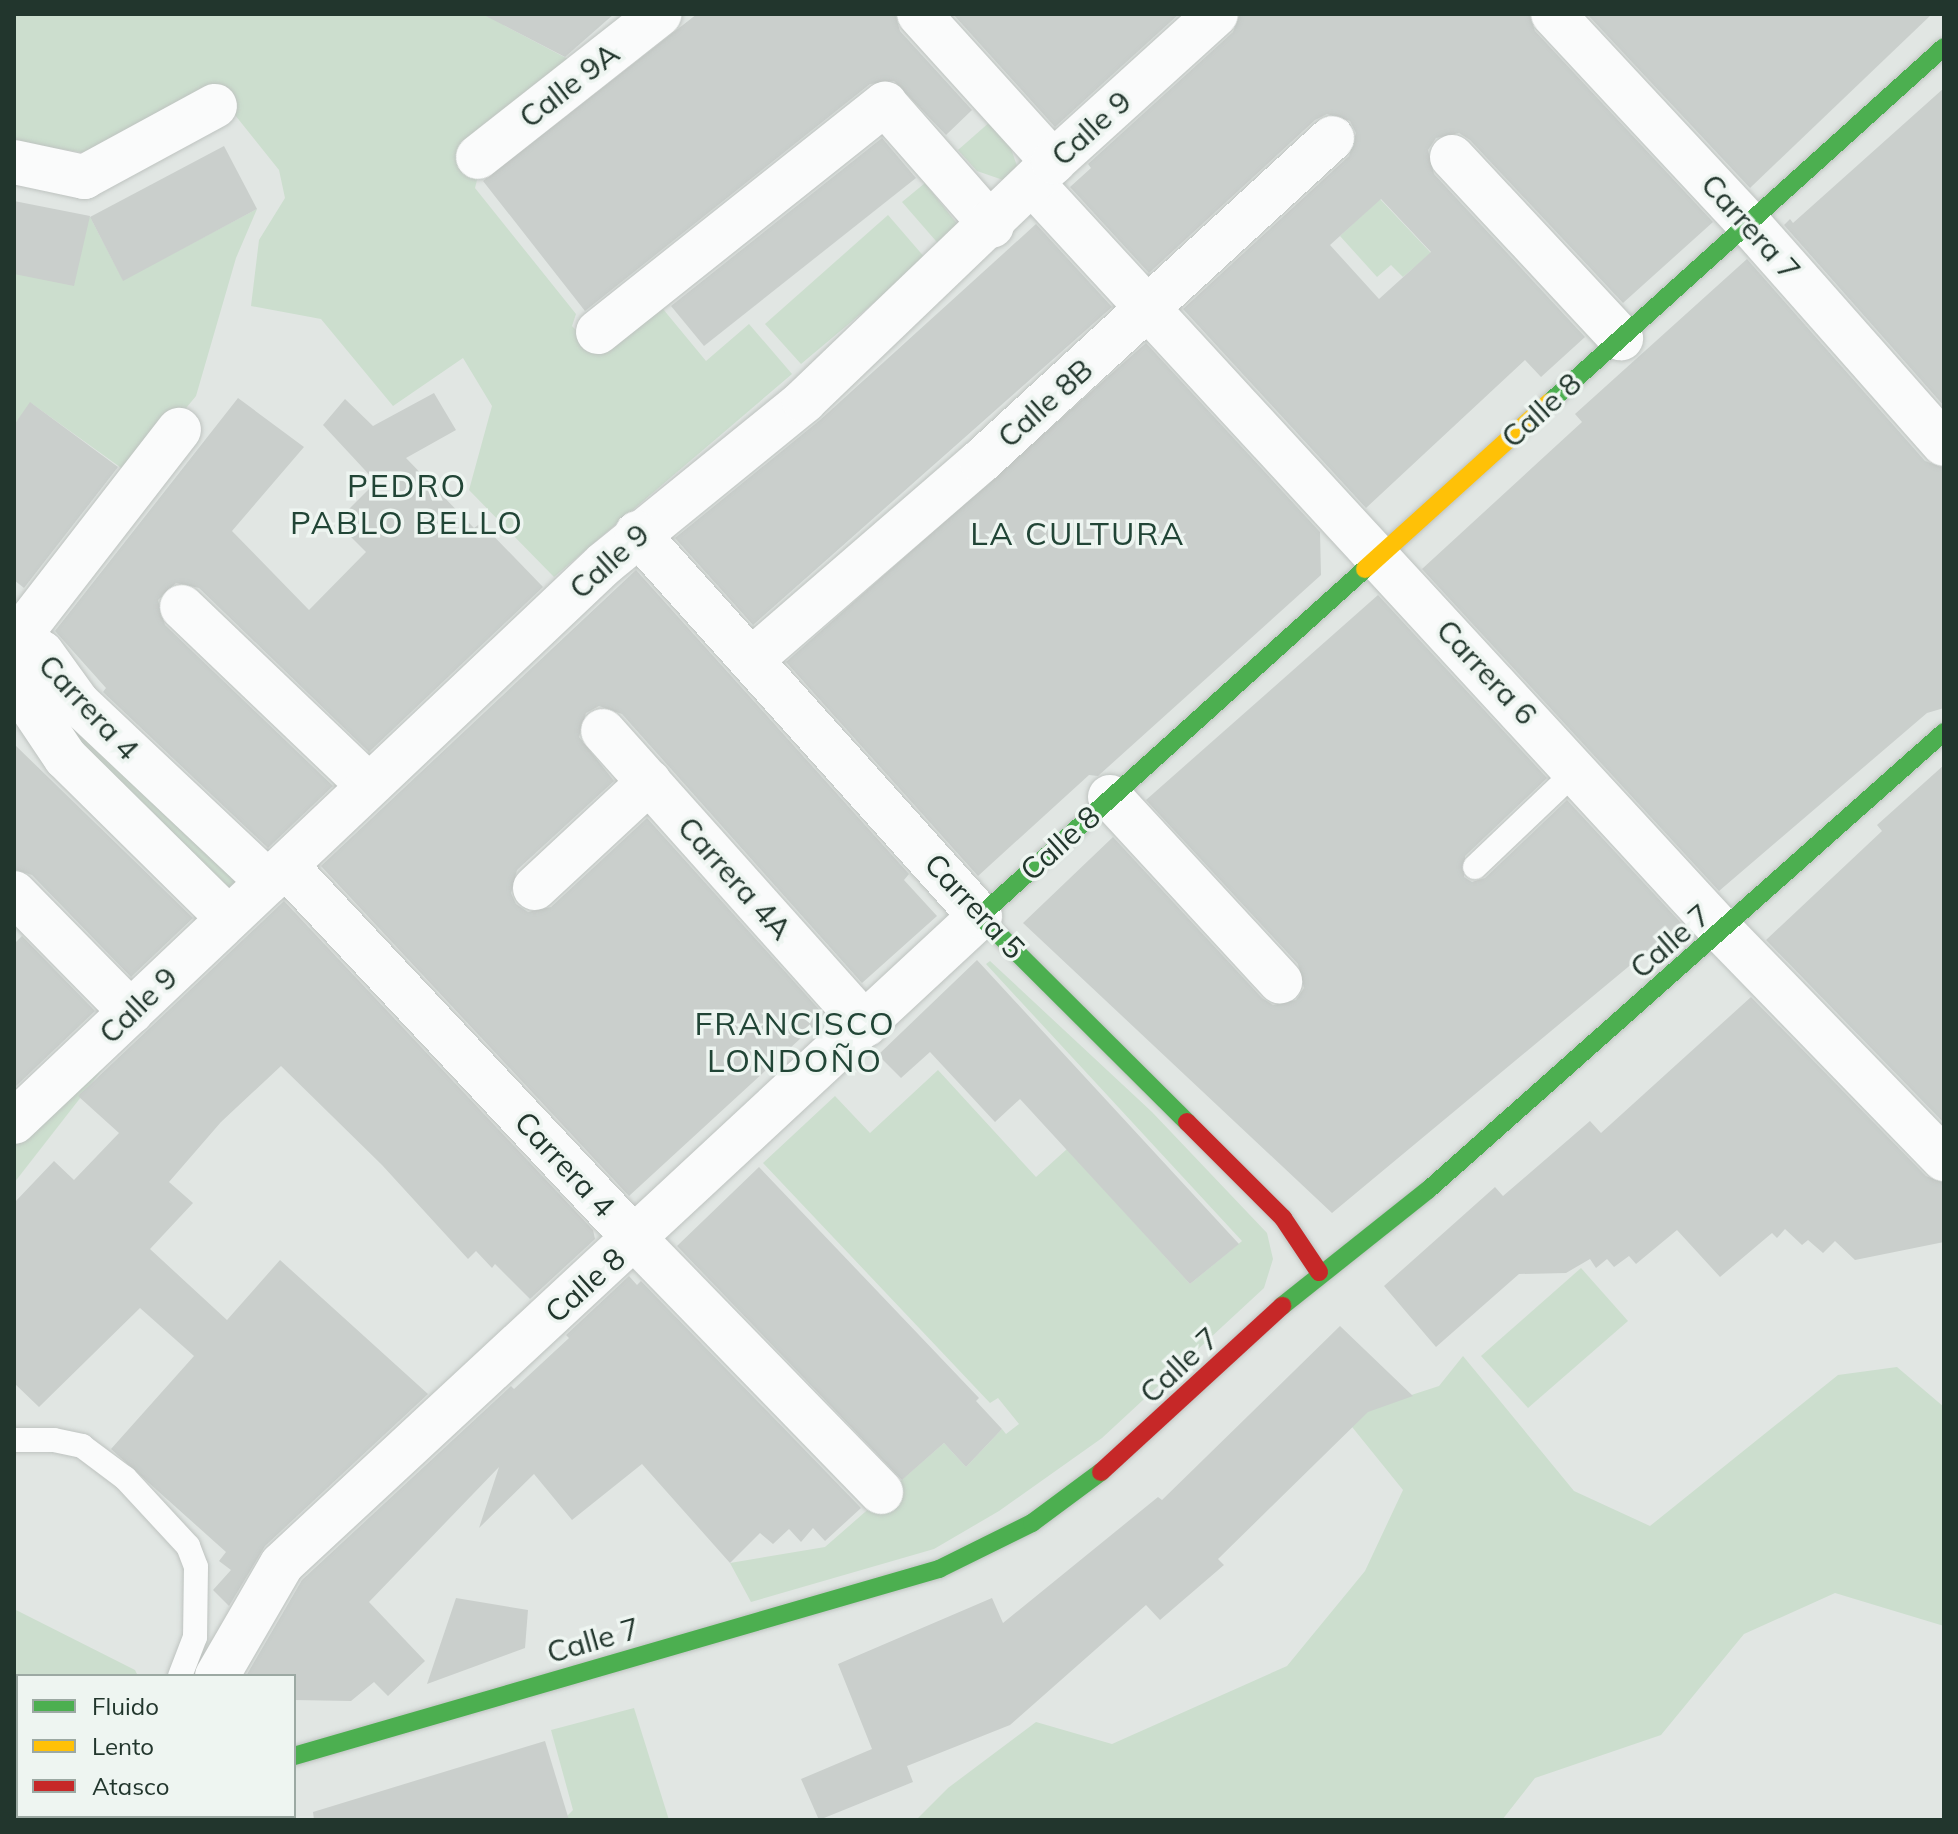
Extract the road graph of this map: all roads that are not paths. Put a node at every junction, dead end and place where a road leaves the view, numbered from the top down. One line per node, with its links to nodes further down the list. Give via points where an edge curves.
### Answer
1 (660, 14): 8 (street, Calle 9A)
2 (919, 14): 11 (street, Carrera 6)
3 (1216, 14): 11 (street, Calle 9)
4 (1562, 17): 13 (street, Carrera 7)
5 (1944, 47): 13 (main road, Calle 8)
6 (215, 106): 10 (street, via 84,177)
7 (1332, 138): 14 (street, Calle 8B)
8 (478, 157)
9 (1452, 157): 16 (street)
10 (14, 162)
11 (1042, 172): 12 (street, Calle 9); 14 (street, Carrera 6)
12 (992, 226): 15 (street, via 885,104); 19 (street, Calle 9, via 804,401)
13 (1751, 226): 16 (main road, Calle 8); 18 (street, Carrera 7)
14 (1150, 308): 20 (street, Carrera 6); 23 (street, Calle 8B)
15 (598, 332)
16 (1621, 338): 20 (main road, Calle 8)
17 (179, 430): 22 (street)
18 (1944, 444)
19 (637, 533): 23 (street, Carrera 5); 29 (street, Calle 9)
20 (1377, 554): 27 (street, Carrera 6); 30 (main road, Calle 8)
21 (182, 607): 29 (street)
22 (16, 634): 32 (street, Carrera 4, via 42,653 78,703)
23 (751, 660): 35 (street, Carrera 5)
24 (14, 681): 36 (street, Carrera 4, via 65,757)
25 (603, 731): 28 (street, Carrera 4A)
26 (1944, 732): 37 (main road, Calle 7)
27 (1577, 770): 31 (lane); 37 (street, Carrera 6)
28 (649, 782): 33 (street); 40 (street, Carrera 4A)
29 (367, 784): 32 (street, Calle 9)
30 (1110, 797): 35 (main road, Calle 8); 38 (street)
31 (1475, 867)
32 (277, 874): 36 (street, Calle 9); 43 (street, Carrera 4)
33 (535, 888)
34 (17, 904): 39 (street)
35 (980, 916): 40 (street, Calle 8); 44 (main road, Carrera 5, via 1283,1218)
36 (228, 918): 39 (street, Calle 9)
37 (1723, 932): 42 (street, Carrera 6); 44 (main road, Calle 7, via 1428,1190)
38 (1280, 981)
39 (131, 1012): 41 (street, Calle 9)
40 (866, 1025): 43 (street, Calle 8)
41 (14, 1122)
42 (1944, 1159)
43 (635, 1239): 46 (street, Carrera 4); 48 (street, Calle 8, via 282,1564)
44 (1319, 1272): 49 (main road, Calle 7, via 1120,1458 1032,1523 939,1569)
45 (14, 1440): 47 (lane, via 82,1446 125,1478 188,1546 196,1567 195,1637)
46 (881, 1492)
47 (181, 1674)
48 (218, 1674)
49 (296, 1755)

